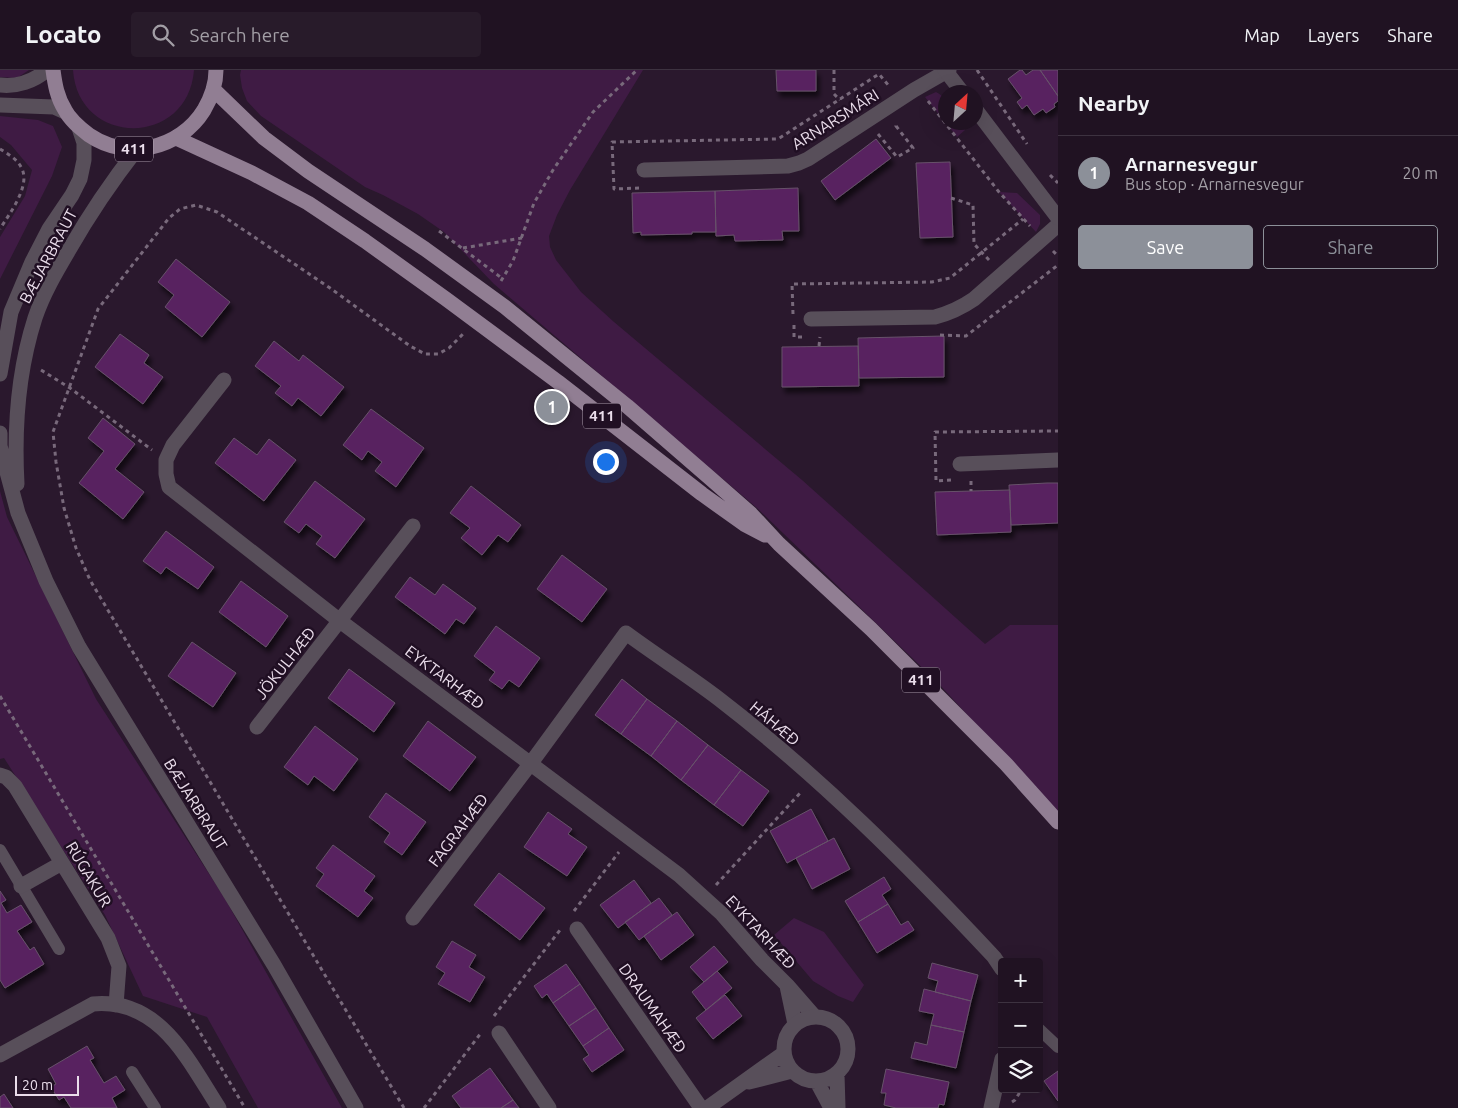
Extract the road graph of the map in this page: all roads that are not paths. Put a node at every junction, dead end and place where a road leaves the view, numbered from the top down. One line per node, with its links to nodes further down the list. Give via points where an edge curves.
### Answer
1 (47, 70): 5 (street, via 29,81)
2 (53, 70): 9 (main road, 411, via 55,90)
3 (216, 70): 7 (main road, 411)
4 (947, 71): 6 (street, ARNARSMÁRI); 14 (street, ARNARSMÁRI, via 799,164)
5 (0, 85)
6 (957, 85)
7 (213, 89): 12 (main road, 411, via 199,117); 25 (main road, 411, via 286,155 505,307 628,406 751,514)
8 (0, 105): 9 (street, via 54,107)
9 (65, 112): 11 (main road, 411)
10 (983, 119): 15 (street)
11 (79, 128): 13 (main road, 411, via 96,140 116,147); 18 (street, BÆJARBRAUT, via 84,144 80,179 28,270 11,312)
12 (176, 138): 13 (main road, 411, via 151,148); 25 (main road, 411, via 252,173 365,240 558,382 702,494)
13 (137, 149): 23 (street, BÆJARBRAUT, via 111,183 58,267 35,316 18,405 15,449)
14 (644, 170)
15 (1058, 218)
16 (1058, 225): 17 (street, via 962,308 935,316)
17 (811, 319)
18 (0, 374)
19 (224, 380): 26 (street, EYKTARHÆÐ, via 173,445 166,460 169,486)
20 (0, 432): 23 (street, BÆJARBRAUT, via 0,446)
21 (1058, 460): 22 (street)
22 (960, 464)
23 (18, 513): 55 (street, BÆJARBRAUT, via 46,581 79,647 274,966)
24 (413, 526): 26 (street, JÖKULHÆÐ)
25 (779, 544): 30 (main road, 411, via 884,642 1006,764)
26 (340, 621): 27 (street, JÖKULHÆÐ); 28 (street, EYKTARHÆÐ)
27 (257, 727)
28 (531, 763): 34 (street, FAGRAHÆÐ); 37 (street, HÁHÆÐ, via 626,633 719,699 814,778 907,866); 38 (street, EYKTARHÆÐ, via 679,875 722,914)
29 (0, 775): 32 (street, RÚGAKUR, via 15,786)
30 (1058, 822)
31 (0, 850): 33 (lane)
32 (62, 863): 33 (street); 39 (street, RÚGAKUR, via 112,948 119,966)
33 (21, 886): 36 (lane)
34 (413, 918)
35 (570, 924): 57 (street, DRAUMAHÆÐ)
36 (59, 949)
37 (998, 963)
38 (787, 985): 40 (street, EYKTARHÆÐ); 41 (street, EYKTARHÆÐ)
39 (116, 1005): 46 (street, via 92,1004); 54 (street, via 141,1014 172,1037)
40 (814, 1016): 41 (street); 49 (street, via 833,1021 846,1037 848,1057)
41 (795, 1024): 45 (street, via 784,1042)
42 (494, 1027): 56 (street)
43 (1043, 1033): 44 (lane)
44 (1058, 1048)
45 (784, 1053): 47 (street); 52 (street)
46 (0, 1055)
47 (792, 1071): 51 (street, via 808,1081); 52 (street)
48 (132, 1072): 53 (lane)
49 (837, 1074): 51 (street); 60 (street)
50 (998, 1077): 61 (street)
51 (817, 1082): 59 (street)
52 (740, 1084): 58 (street)
53 (155, 1108)
54 (219, 1108)
55 (356, 1108)
56 (549, 1108)
57 (701, 1108)
58 (707, 1108)
59 (830, 1108)
60 (838, 1108)
61 (991, 1108)

